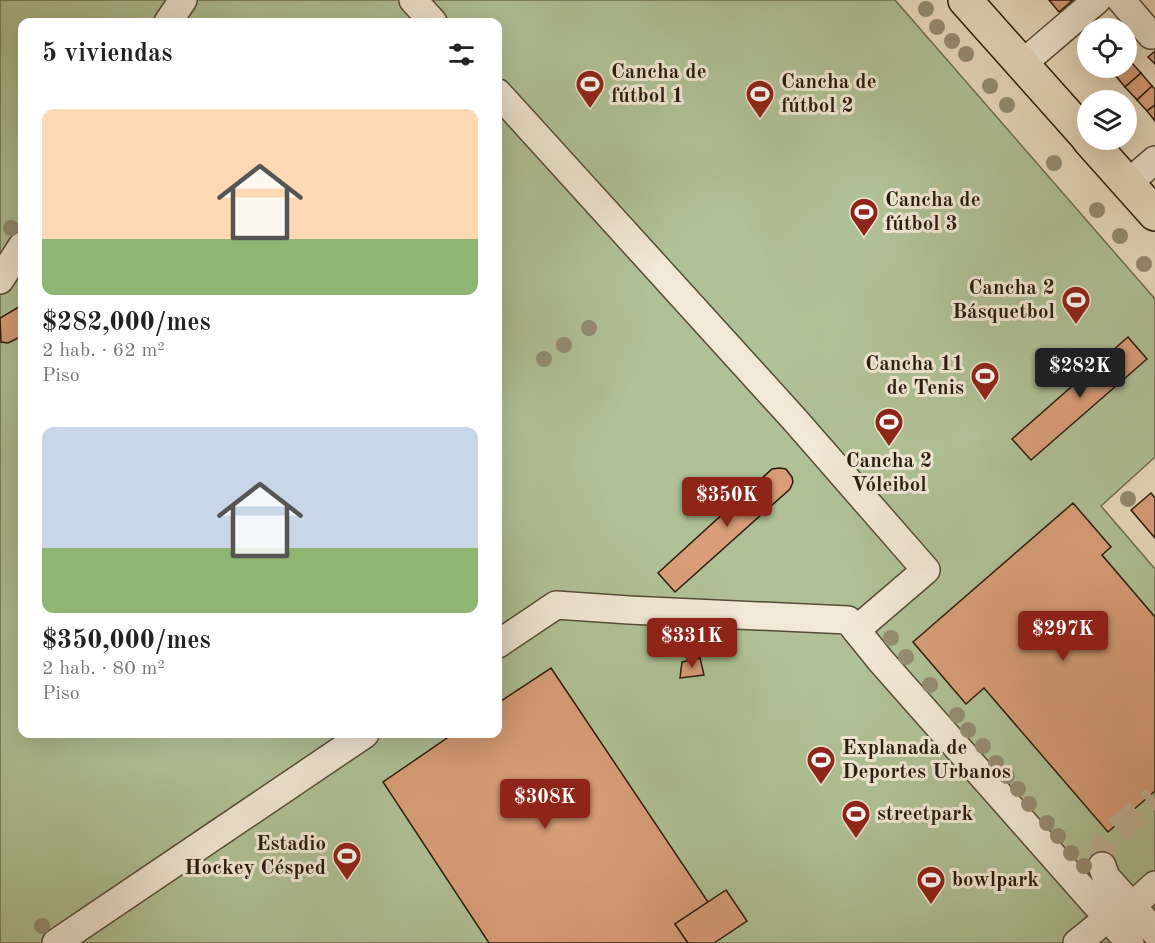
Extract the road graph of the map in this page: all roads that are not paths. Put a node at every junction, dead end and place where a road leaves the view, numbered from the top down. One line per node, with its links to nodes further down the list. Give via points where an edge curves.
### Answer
1 (183, 0): 6 (street)
2 (413, 0): 7 (street)
3 (965, 0): 9 (main road)
4 (1097, 0): 9 (street)
5 (1121, 0): 8 (street)
6 (171, 18)
7 (429, 18)
8 (1151, 35)
9 (1022, 64): 11 (main road)
10 (502, 97): 18 (street, via 926,570)
11 (1077, 126)
12 (1098, 150): 14 (main road)
13 (1155, 160): 14 (street)
14 (1128, 183): 15 (main road)
15 (1155, 214)
16 (18, 252): 17 (street)
17 (0, 280)
18 (856, 630): 19 (street, via 848,620 556,605); 24 (street)
19 (502, 641)
20 (359, 738): 26 (street)
21 (1102, 866): 23 (street, via 1106,877)
22 (1155, 885): 23 (street)
23 (1131, 906): 25 (street)
24 (1108, 918): 27 (street); 28 (street)
25 (1155, 932)
26 (56, 943)
27 (1077, 943)
28 (1130, 943)

